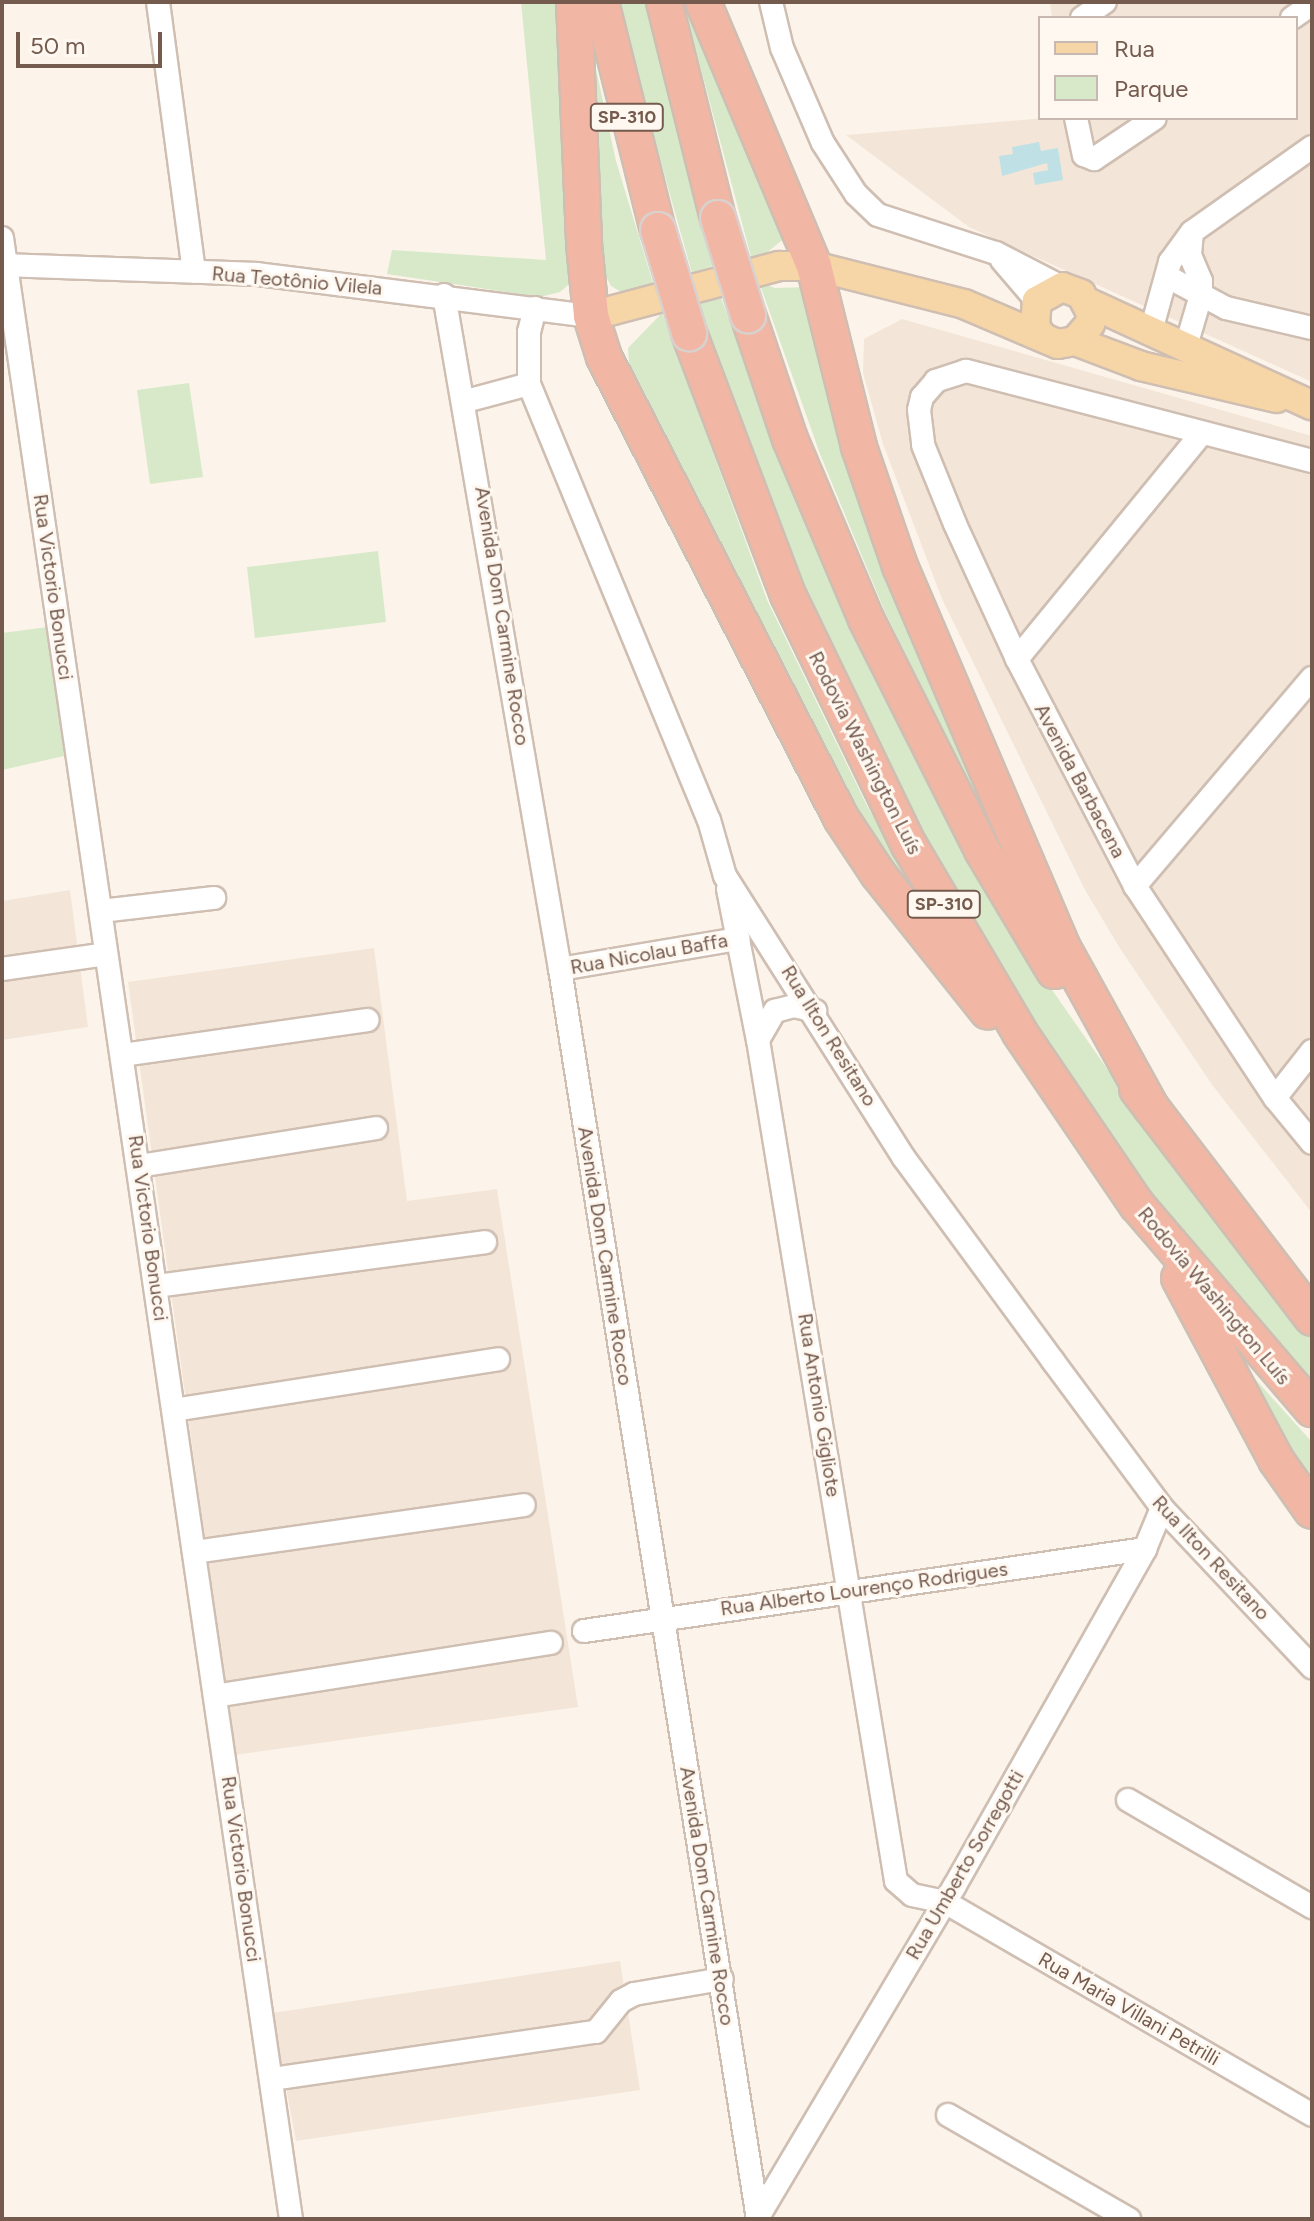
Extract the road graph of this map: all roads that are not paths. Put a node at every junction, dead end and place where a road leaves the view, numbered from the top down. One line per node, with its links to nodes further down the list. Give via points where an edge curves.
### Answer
1 (158, 2): 19 (street)
2 (574, 2): 28 (highway)
3 (601, 2): 56 (highway, Rodovia Washington Luís / SP-310, bridge, via 689,333 782,581 871,772)
4 (664, 2): 57 (highway, SP-310, bridge, via 718,218 825,526 929,748 1035,940 1090,1028)
5 (703, 2): 18 (highway)
6 (771, 2): 16 (street, via 782,48 817,130 856,194 878,215 905,227)
7 (1105, 2): 9 (street)
8 (1312, 4): 10 (street)
9 (1085, 16)
10 (1295, 16)
11 (1076, 120): 12 (street, via 1084,155 1094,159)
12 (1152, 120)
13 (1312, 147): 14 (street)
14 (1192, 232): 20 (street, via 1170,262); 23 (street, via 1190,255)
15 (2, 238): 17 (street, Rua Victorio Bonucci)
16 (996, 253): 21 (street); 24 (street)
17 (4, 265): 19 (street, Rua Teotônio Vilela); 45 (street, Rua Victorio Bonucci)
18 (814, 266): 26 (main road); 28 (main road, via 779,266); 57 (highway, via 859,447 900,566 1062,946)
19 (194, 272): 22 (street, Rua Teotônio Vilela)
20 (1168, 277): 23 (street); 30 (street)
21 (1062, 287): 24 (main road); 25 (main road)
22 (444, 295): 27 (street, Rua Teotônio Vilela); 36 (street, Avenida Dom Carmine Rocco)
23 (1201, 295): 29 (street, via 1226,308); 33 (street)
24 (1037, 301): 26 (main road); 31 (main road, via 1035,326)
25 (1087, 302): 30 (main road); 32 (main road, via 1090,324)
26 (964, 304): 31 (main road)
27 (535, 308): 28 (street, Rua Teotônio Vilela); 35 (street, Rua Ilton Resitano, via 529,332)
28 (591, 316): 56 (highway, via 604,357 841,818 878,874)
29 (1312, 328)
30 (1151, 331): 33 (main road)
31 (1042, 337): 32 (main road, via 1058,344)
32 (1075, 341): 34 (main road)
33 (1186, 346): 34 (main road, via 1174,365); 37 (main road)
34 (1141, 366): 37 (main road)
35 (529, 384): 36 (street); 42 (street, Rua Ilton Resitano, via 709,820)
36 (466, 401): 49 (street, Avenida Dom Carmine Rocco)
37 (1311, 405)
38 (1202, 433): 39 (street); 40 (street); 40 (street, Avenida Barbacena, via 966,371 928,388 919,410 923,445)
39 (1312, 461)
40 (1017, 659): 43 (street, Avenida Barbacena)
41 (1312, 678): 43 (street)
42 (725, 876): 46 (street, Rua Antonio Gigliote); 50 (street, Rua Ilton Resitano)
43 (1135, 886): 55 (street, Avenida Barbacena)
44 (214, 898): 45 (street)
45 (101, 911): 47 (street, Rua Victorio Bonucci)
46 (738, 939): 49 (street, Rua Nicolau Baffa); 52 (street, Rua Antonio Gigliote)
47 (106, 954): 48 (street); 54 (street, Rua Victorio Bonucci)
48 (2, 969)
49 (560, 969): 74 (street, Avenida Dom Carmine Rocco)
50 (815, 1011): 52 (street, via 794,1006 775,1011); 69 (street, Rua Ilton Resitano, via 904,1158)
51 (368, 1020): 54 (street)
52 (758, 1040): 73 (street, Rua Antonio Gigliote)
53 (1312, 1051): 55 (street)
54 (122, 1055): 60 (street, Rua Victorio Bonucci)
55 (1275, 1098): 59 (street, Avenida Barbacena)
56 (1068, 1107): 61 (highway, Rodovia Washington Luís / SP-310)
57 (1151, 1107): 64 (highway, SP-310)
58 (376, 1128): 60 (street)
59 (1312, 1143)
60 (139, 1166): 63 (street, Rua Victorio Bonucci)
61 (1137, 1205): 66 (highway, Rodovia Washington Luís / SP-310); 70 (highway, via 1276,1460)
62 (485, 1242): 63 (street)
63 (157, 1286): 67 (street, Rua Victorio Bonucci)
64 (1312, 1318)
65 (498, 1359): 67 (street)
66 (1312, 1409)
67 (174, 1410): 72 (street, Rua Victorio Bonucci)
68 (524, 1505): 72 (street)
69 (1162, 1508): 71 (street, Rua Umberto Sorregotti); 77 (street, Rua Ilton Resitano)
70 (1312, 1511)
71 (1145, 1549): 73 (street, Rua Alberto Lourenço Rodrigues); 80 (street, Rua Umberto Sorregotti)
72 (194, 1552): 78 (street, Rua Victorio Bonucci)
73 (850, 1589): 74 (street, Rua Alberto Lourenço Rodrigues); 80 (street, Rua Antonio Gigliote, via 896,1881 912,1895)
74 (661, 1620): 75 (street, Rua Alberto Lourenço Rodrigues); 82 (street, Avenida Dom Carmine Rocco)
75 (584, 1631)
76 (551, 1643): 78 (street)
77 (1312, 1667)
78 (215, 1696): 83 (street, Rua Victorio Bonucci)
79 (1128, 1800): 81 (street)
80 (945, 1902): 85 (street, Rua Maria Villani Petrilli); 86 (street, Rua Umberto Sorregotti)
81 (1312, 1907)
82 (722, 1979): 83 (street, via 634,1994 621,2001 596,2032); 86 (street, Avenida Dom Carmine Rocco)
83 (272, 2079): 87 (street, Rua Victorio Bonucci)
84 (948, 2115): 88 (street)
85 (1312, 2115)
86 (758, 2218)
87 (291, 2219)
88 (1129, 2219)

